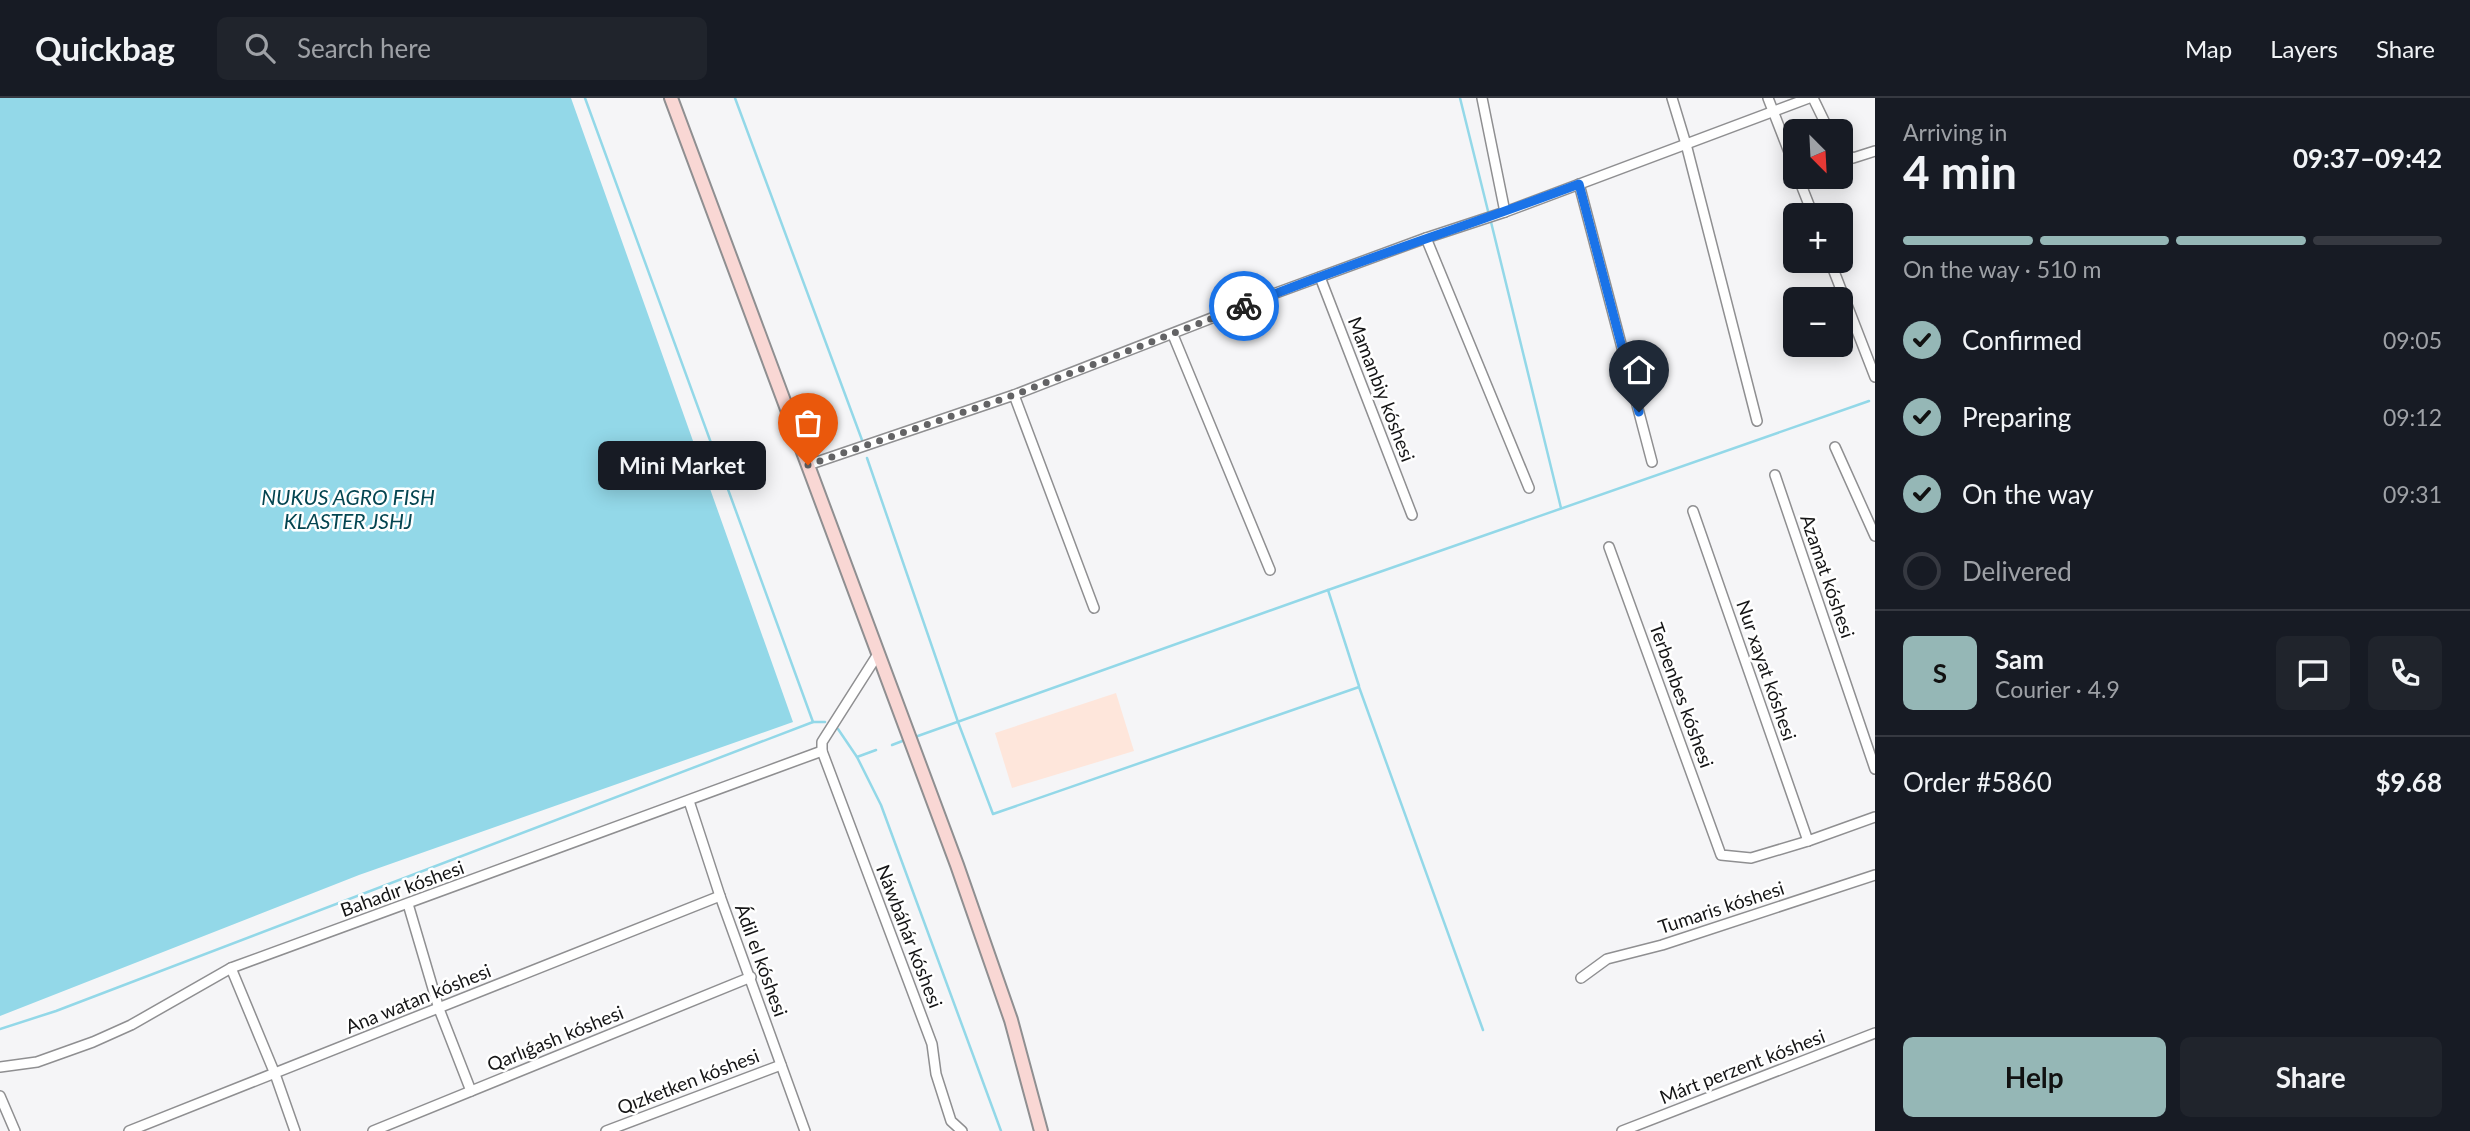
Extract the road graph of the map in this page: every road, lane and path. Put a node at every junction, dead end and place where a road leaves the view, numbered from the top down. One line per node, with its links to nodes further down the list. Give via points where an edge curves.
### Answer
1 (671, 98): 23 (main road)
2 (1482, 98): 13 (street)
3 (1672, 98): 9 (street)
4 (1768, 98): 6 (street)
5 (1811, 98): 6 (street); 7 (street)
6 (1774, 113): 8 (street); 9 (street)
7 (1822, 119)
8 (1783, 136)
9 (1686, 144): 12 (street); 20 (street)
10 (1875, 151): 11 (street)
11 (1853, 158)
12 (1579, 184): 13 (street); 22 (street)
13 (1505, 212): 14 (street)
14 (1426, 237): 16 (street); 25 (street)
15 (1835, 273): 18 (street)
16 (1320, 277): 17 (street); 27 (street, Mamanbiy kóshesi)
17 (1173, 335): 19 (street); 30 (street)
18 (1875, 377)
19 (1014, 395): 23 (street); 31 (street)
20 (1757, 421)
21 (1835, 447): 28 (street)
22 (1652, 462)
23 (808, 465): 32 (main road)
24 (1775, 475): 34 (street, Azamat kóshesi)
25 (1529, 488)
26 (1693, 511): 37 (street, Nur xayat kóshesi)
27 (1412, 514)
28 (1875, 536)
29 (1609, 547): 37 (street, Terbenbes kóshesi, via 1721,855 1751,858)
30 (1270, 570)
31 (1094, 608)
32 (878, 654): 33 (street, via 822,742); 58 (main road, via 1011,1020)
33 (822, 751): 35 (street, Bahadır kóshesi); 57 (street, Náwbáhár kóshesi, via 932,1044 951,1121)
34 (1875, 769)
35 (689, 801): 39 (street, Ádil el kóshesi); 40 (street, Bahadır kóshesi)
36 (1875, 817): 37 (street)
37 (1808, 841)
38 (1875, 875): 43 (street, Tumaris kóshesi, via 1607,959)
39 (720, 896): 42 (street, Ádil el kóshesi); 44 (street, Ana watan kóshesi)
40 (408, 904): 41 (street, Bahadır kóshesi); 44 (street)
41 (231, 968): 47 (street, Bahadır kóshesi, via 93,1042 37,1062); 48 (street)
42 (751, 977): 46 (street, Ádil el kóshesi); 49 (street, Qarlıǵash kóshesi)
43 (1581, 978)
44 (439, 1009): 48 (street, Ana watan kóshesi); 49 (street)
45 (1875, 1033): 59 (street, Márt perzent kóshesi)
46 (781, 1065): 55 (street, Qızketken kóshesi); 56 (street, Ádil el kóshesi)
47 (0, 1067)
48 (275, 1074): 52 (street, Ana watan kóshesi); 53 (street)
49 (471, 1091): 54 (street, Qarlıǵash kóshesi)
50 (0, 1096): 51 (street)
51 (15, 1131)
52 (129, 1131)
53 (295, 1131)
54 (373, 1131)
55 (606, 1131)
56 (805, 1131)
57 (962, 1131)
58 (1041, 1131)
59 (1622, 1131)

